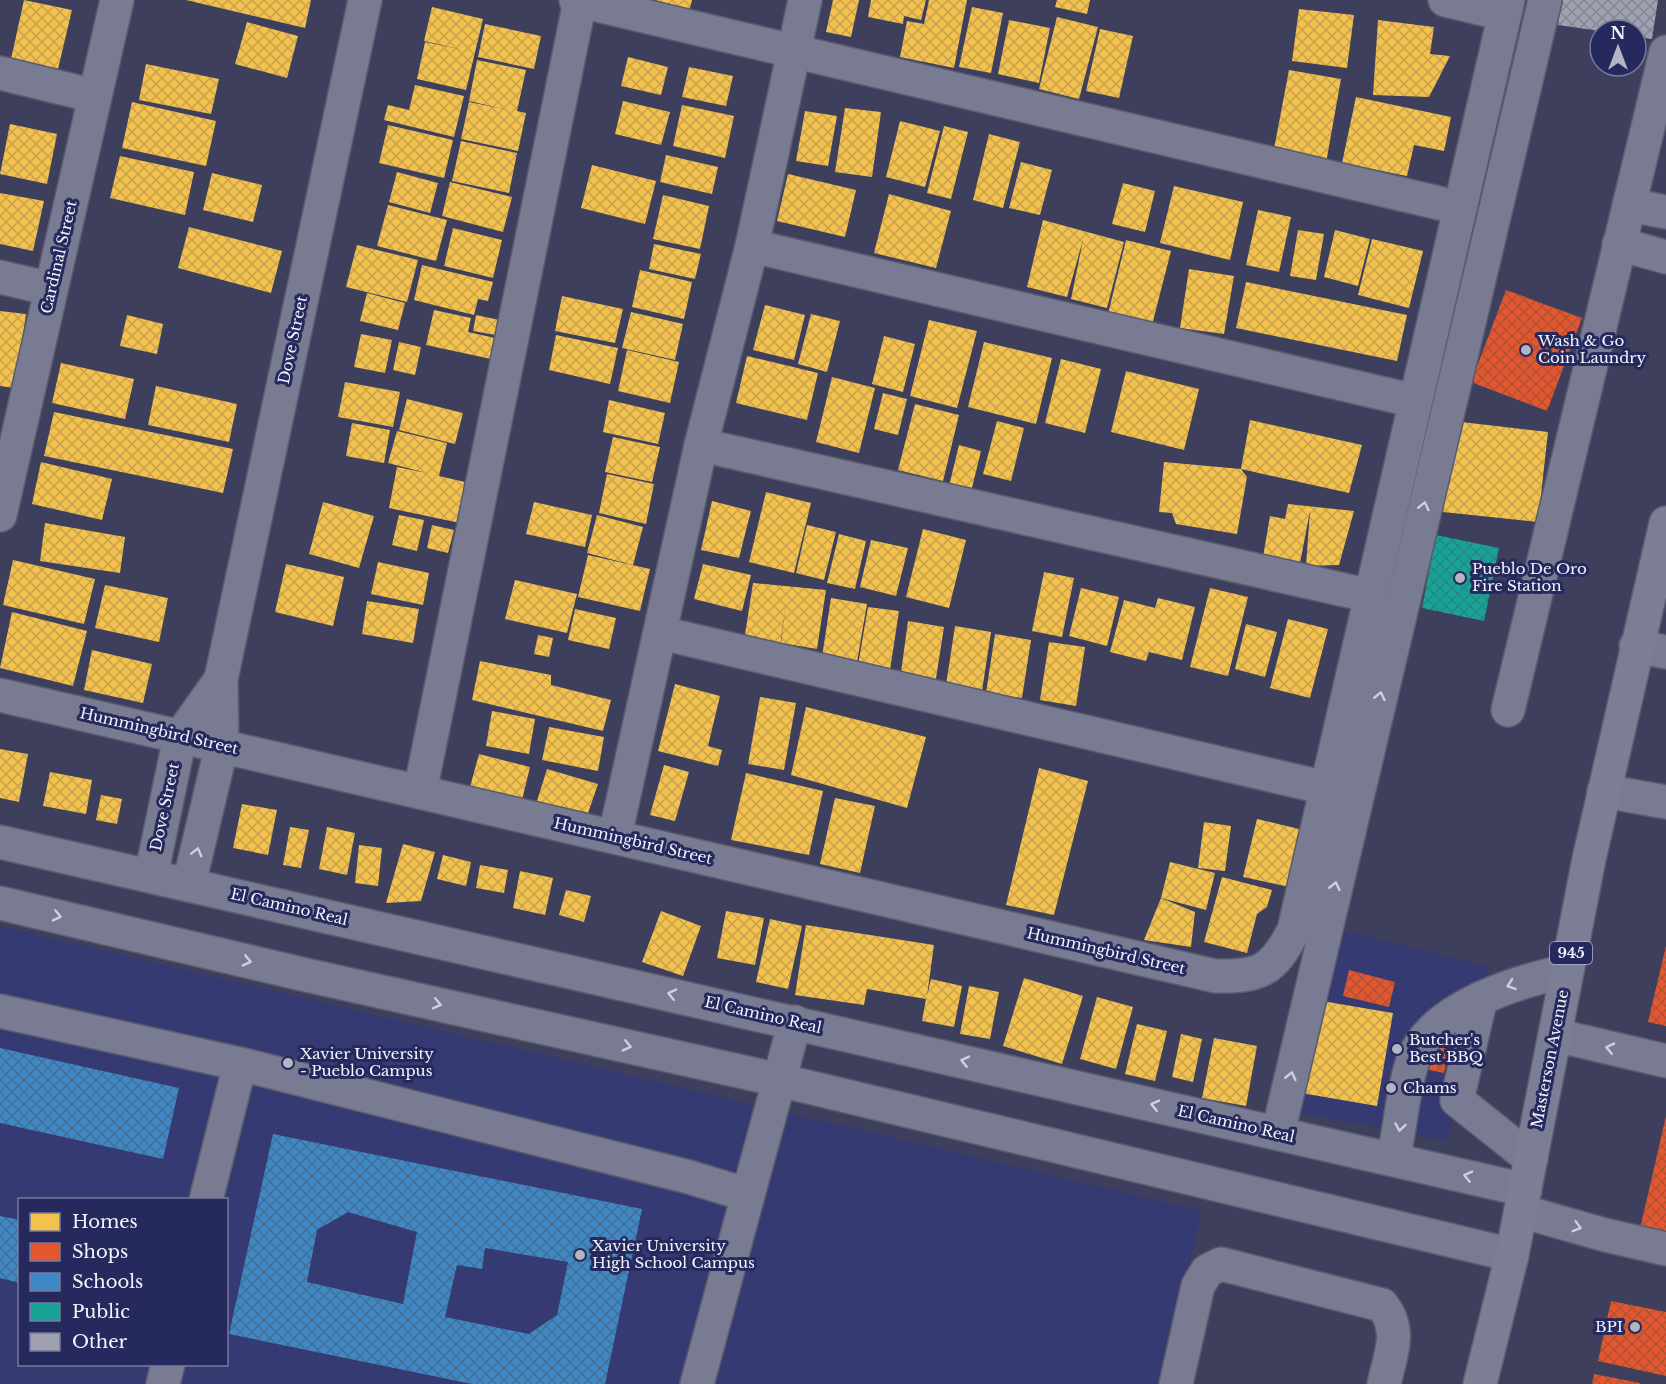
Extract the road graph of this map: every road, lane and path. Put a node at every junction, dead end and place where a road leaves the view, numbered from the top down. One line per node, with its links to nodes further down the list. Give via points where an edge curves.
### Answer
1 (117, 0): 11 (street, Cardinal Street)
2 (365, 0): 27 (street, Dove Street)
3 (578, 0): 8 (street); 34 (street)
4 (805, 0): 8 (street)
5 (1445, 0): 7 (street)
6 (1545, 0): 51 (street, one-way to 6)
7 (1506, 7): 13 (street)
8 (793, 51): 13 (street); 16 (street)
9 (1666, 52): 12 (street)
10 (0, 73): 11 (street)
11 (95, 96): 19 (street, Cardinal Street)
12 (1629, 205): 14 (street); 15 (street)
13 (1460, 208): 20 (street)
14 (1666, 212)
15 (1619, 244): 17 (street); 29 (street)
16 (752, 246): 20 (street); 21 (street)
17 (1666, 257)
18 (0, 277): 19 (street)
19 (51, 289): 22 (street, Cardinal Street)
20 (1415, 401): 24 (street)
21 (701, 445): 24 (street); 25 (street)
22 (2, 495)
23 (1666, 523): 26 (main road, Masterson Avenue / 945)
24 (1371, 596): 32 (street)
25 (661, 633): 32 (street); 36 (street)
26 (1651, 649): 33 (main road, Masterson Avenue / 945)
27 (221, 680): 30 (street, Dove Street); 31 (street, Dove Street)
28 (0, 695): 30 (street, Hummingbird Street)
29 (1508, 710)
30 (180, 736): 31 (street, Hummingbird Street); 38 (street, Dove Street)
31 (222, 745): 34 (street, Hummingbird Street); 39 (street, Dove Street, one-way to 31)
32 (1326, 788): 36 (street, Hummingbird Street, via 1294,930 1282,953 1266,968 1244,976 1215,976)
33 (1604, 791): 35 (street); 41 (main road, Masterson Avenue / 945)
34 (420, 792): 36 (street, Hummingbird Street)
35 (1666, 802)
36 (615, 836)
37 (0, 842): 38 (street, El Camino Real)
38 (151, 876): 39 (street, El Camino Real)
39 (189, 884): 44 (street, El Camino Real, one-way to 39)
40 (0, 903): 48 (street, one-way to 48)
41 (1567, 971): 42 (street, one-way to 42, via 1528,979); 45 (main road, Masterson Avenue / 945)
42 (1481, 998): 49 (street, via 1437,1027 1422,1043 1413,1058); 50 (street)
43 (0, 1011): 47 (street)
44 (795, 1023): 48 (street); 51 (street, El Camino Real, one-way to 44)
45 (1555, 1035): 46 (street, one-way to 45); 53 (main road, Masterson Avenue / 945)
46 (1666, 1061)
47 (240, 1064): 54 (street); 55 (street)
48 (779, 1080): 54 (street); 57 (street)
49 (1407, 1090): 50 (street); 52 (street, one-way to 52)
50 (1457, 1100): 53 (street)
51 (1278, 1133): 52 (street, El Camino Real)
52 (1393, 1159): 53 (street, El Camino Real, one-way to 52)
53 (1525, 1187): 56 (street, El Camino Real, one-way to 56, via 1605,1235); 57 (main road, Masterson Avenue / 945)
54 (748, 1195): 60 (street)
55 (206, 1198)
56 (1666, 1249)
57 (1512, 1255): 63 (main road, Masterson Avenue / 945)
58 (168, 1366): 59 (street)
59 (164, 1384)
60 (697, 1384)
61 (1176, 1384): 62 (street, via 1198,1286 1207,1271 1221,1264 1382,1305 1391,1317 1395,1333)
62 (1384, 1384)
63 (1480, 1384)

